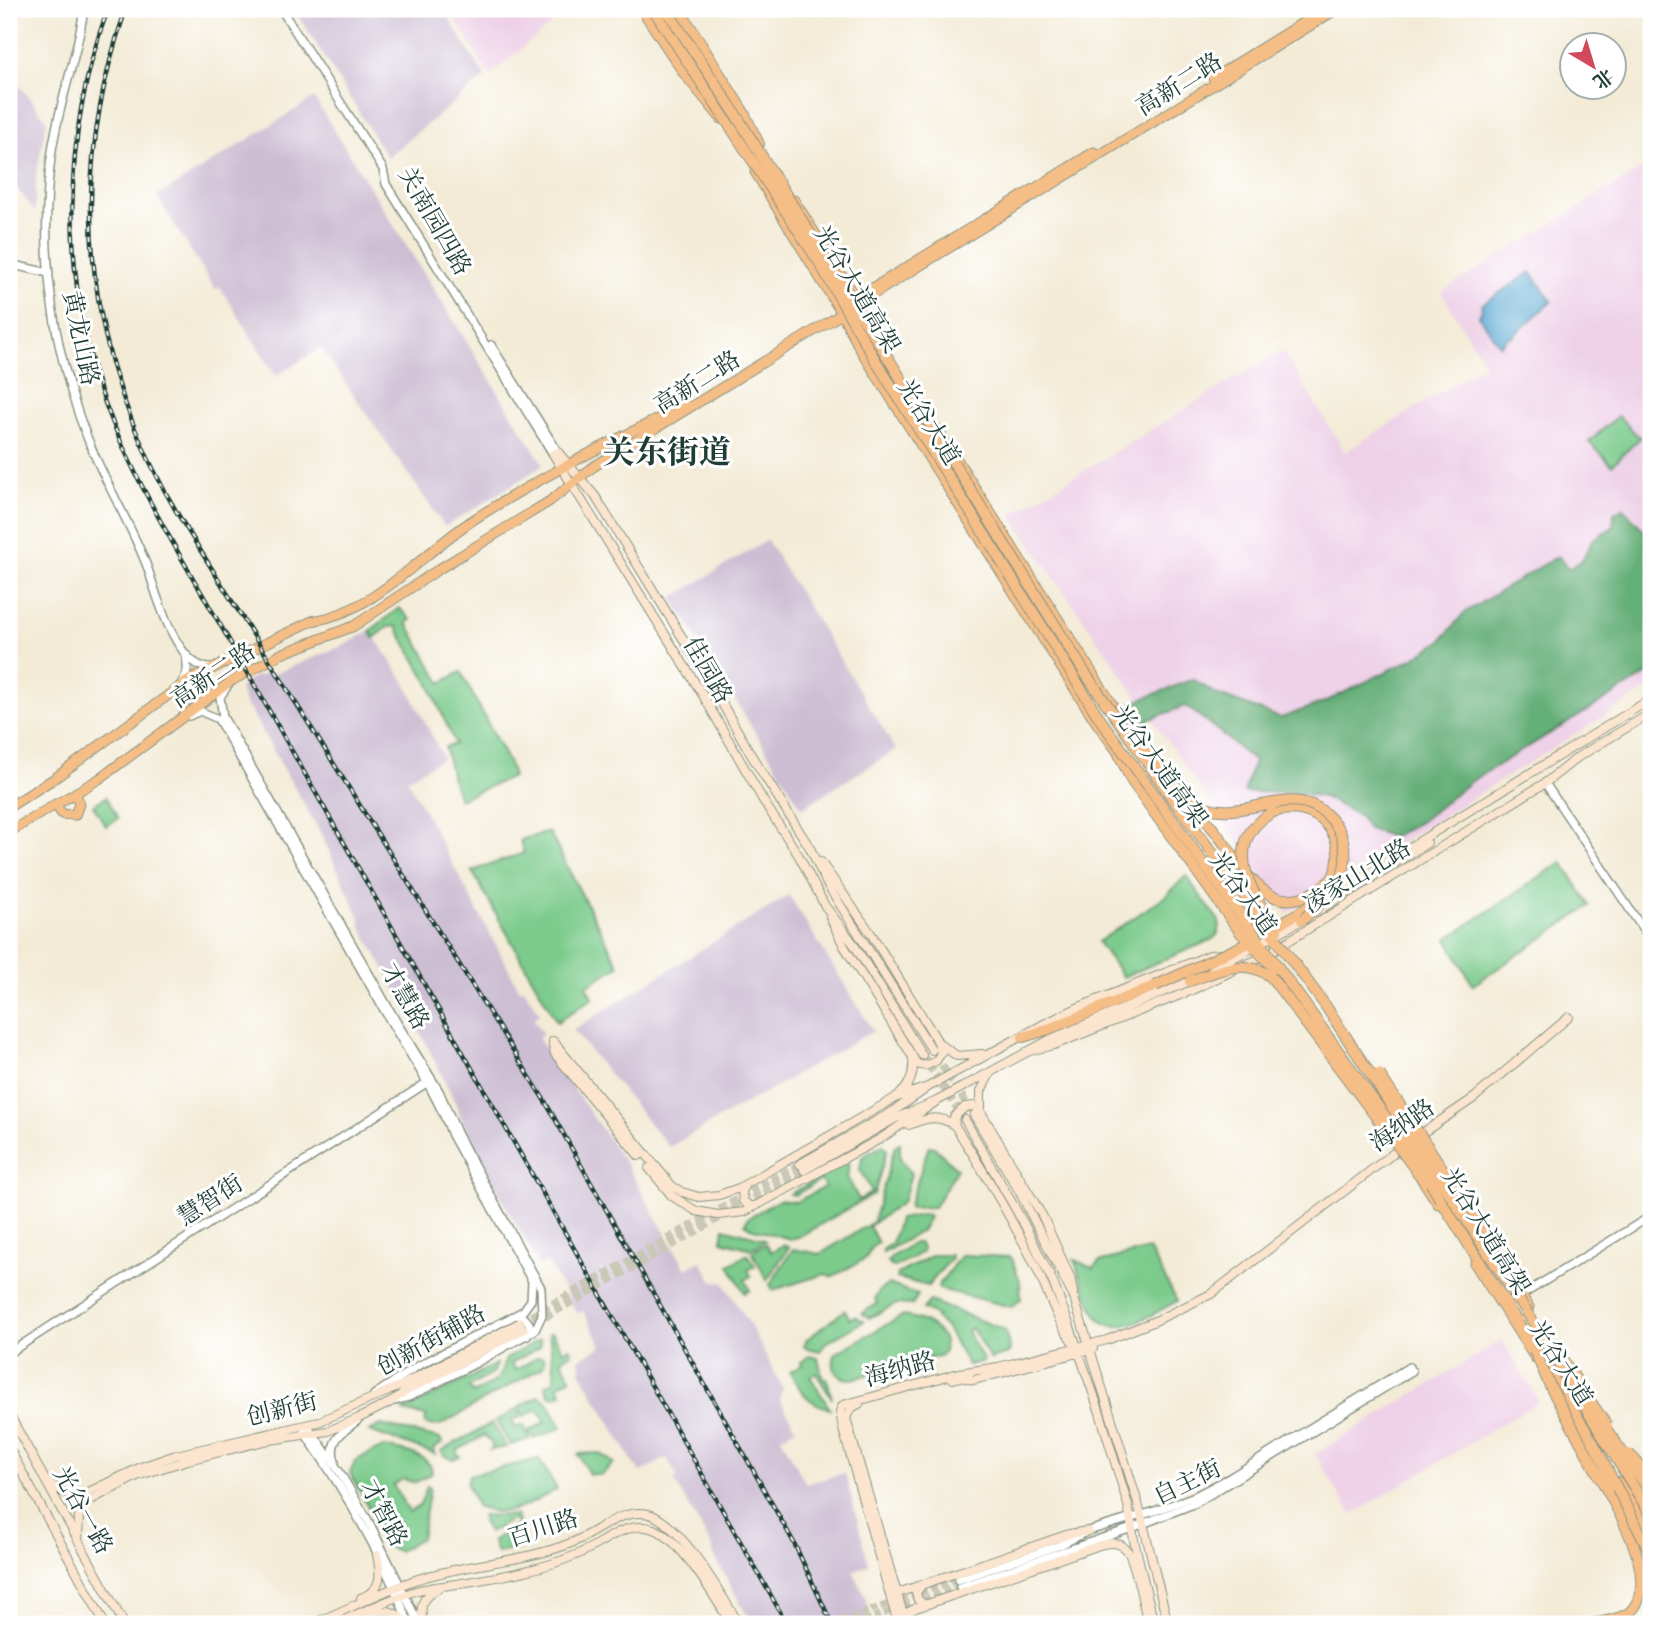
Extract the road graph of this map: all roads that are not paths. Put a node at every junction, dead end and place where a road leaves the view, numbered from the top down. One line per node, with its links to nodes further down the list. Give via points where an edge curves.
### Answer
1 (84, 9): 12 (street, 黄龙山路, via 51,158 46,212)
2 (281, 9): 17 (street, 关南园四路)
3 (642, 9): 9 (highway, via 684,73)
4 (655, 9): 9 (main road, 光谷大道); 48 (highway, 光谷大道高架, bridge, via 819,262 1100,719)
5 (666, 9): 27 (highway, 光谷大道高架, bridge, via 1085,673)
6 (676, 9): 10 (main road, 光谷大道); 10 (highway, via 708,53)
7 (1325, 9): 14 (main road, 高新二路)
8 (1337, 9): 15 (main road, 高新二路)
9 (725, 121): 16 (main road, 光谷大道)
10 (758, 144): 13 (main road, 光谷大道)
11 (9, 264): 12 (street)
12 (49, 273): 20 (street, 黄龙山路, via 66,373 87,436)
13 (843, 275): 14 (main road, via 857,289); 15 (main road, 光谷大道)
14 (872, 289): 15 (main road, 高新二路)
15 (858, 302): 16 (main road, 高新二路); 32 (main road, 光谷大道)
16 (841, 311): 18 (main road, 高新二路, via 690,404); 19 (main road, 高新二路); 28 (main road, 光谷大道, via 860,349)
17 (555, 453): 18 (main road)
18 (565, 466): 19 (main road); 21 (main road, 高新二路, via 475,519 362,604 302,625)
19 (576, 481): 22 (main road, 高新二路, via 354,626 281,654); 37 (main road, 佳园路, via 584,503); 52 (main road, 佳园路, via 595,496 810,848 827,884)
20 (186, 656): 21 (street, via 196,665); 23 (street, via 186,678)
21 (218, 667): 23 (main road, 高新二路)
22 (233, 680): 26 (main road, 高新二路); 58 (street, 才慧路, via 220,697 223,717)
23 (176, 691): 34 (main road, 高新二路)
24 (1651, 699): 39 (main road)
25 (1651, 713): 29 (main road, 凌家山北路)
26 (173, 724): 31 (main road, 高新二路); 58 (street, 才慧路, via 200,711 218,719 391,1022)
27 (1126, 729): 38 (highway, bridge, via 1195,802 1224,810 1301,802 1332,820 1346,851 1342,874 1332,893); 45 (highway, 光谷大道高架, bridge)
28 (1119, 754): 41 (main road, 光谷大道); 48 (highway, bridge, via 1131,780 1241,933)
29 (1578, 757): 30 (main road, 凌家山北路); 38 (main road, bridge, via 1556,763)
30 (1545, 783): 40 (street); 42 (main road, 凌家山北路)
31 (76, 792): 33 (main road, 高新二路); 33 (main road, via 79,804 75,815 62,814)
32 (1173, 796): 36 (highway, bridge, via 1199,813 1253,881 1274,897 1290,901 1307,898); 39 (main road, 光谷大道, via 1267,924)
33 (55, 804): 35 (main road, 高新二路)
34 (9, 807)
35 (9, 832)
36 (1332, 879): 45 (highway, bridge, via 1337,843 1329,827 1316,816 1300,809 1283,809 1264,817 1248,836 1244,864 1250,885); 51 (highway, bridge, via 1311,905 1228,954)
37 (825, 906): 55 (main road); 56 (main road, via 839,938)
38 (1302, 920): 47 (main road, bridge)
39 (1269, 933): 41 (main road); 42 (main road, 光谷大道)
40 (1651, 941)
41 (1255, 942): 43 (main road); 44 (main road, 光谷大道)
42 (1280, 945): 44 (main road, 凌家山北路); 66 (main road, 光谷大道)
43 (1229, 952): 46 (street, via 1240,961); 51 (main road, via 1210,955 1077,1009)
44 (1264, 956): 46 (main road, 凌家山北路); 67 (main road, 光谷大道)
45 (1296, 965): 49 (highway, 光谷大道高架, bridge)
46 (1235, 970): 53 (main road, 凌家山北路, via 1054,1045)
47 (1191, 981): 53 (main road, via 1082,1024); 69 (highway, bridge, via 1240,965 1271,977)
48 (1293, 987): 69 (highway, 光谷大道高架, bridge)
49 (1325, 1004): 72 (highway, bridge, via 1405,1111); 74 (highway, 光谷大道高架, bridge)
50 (1569, 1017): 66 (main road, 海纳路, via 1474,1098)
51 (1023, 1037): 54 (main road)
52 (935, 1046): 54 (main road, via 957,1056); 56 (main road, via 940,1057 930,1065 921,1066)
53 (1026, 1052): 57 (main road)
54 (990, 1053): 59 (main road)
55 (922, 1055)
56 (912, 1056): 60 (main road, via 910,1081)
57 (993, 1070): 61 (main road); 62 (main road, via 981,1091)
58 (429, 1079): 75 (street, 才慧路, via 452,1135 532,1281); 75 (street, 才慧路, via 539,1283 542,1315 535,1330); 79 (street, 慧智街)
59 (928, 1087): 60 (main road); 61 (main road, via 802,1167)
60 (895, 1098): 68 (main road)
61 (937, 1101): 65 (main road)
62 (977, 1113): 64 (main road, via 974,1106 965,1107 954,1117); 76 (main road, via 1043,1217 1070,1277)
63 (965, 1120): 77 (main road, via 1052,1280)
64 (955, 1126): 65 (main road, via 934,1118); 77 (main road, via 1000,1198 1060,1324)
65 (899, 1128): 70 (main road)
66 (1416, 1137): 67 (main road, 海纳路); 72 (main road, 光谷大道)
67 (1402, 1147): 76 (main road, 海纳路, via 1211,1293 1141,1332); 98 (main road, 光谷大道)
68 (748, 1183): 70 (main road, via 742,1191 743,1201); 70 (main road, via 708,1196 689,1195 672,1186 553,1041 555,1054 672,1196 696,1211 718,1215)
69 (1440, 1199): 78 (highway, 光谷大道高架)
70 (757, 1206)
71 (1651, 1216): 73 (street)
72 (1505, 1272): 73 (main road, 光谷大道)
73 (1522, 1295): 90 (main road, 光谷大道)
74 (1525, 1309): 87 (highway, bridge, via 1613,1434); 89 (highway, bridge); 91 (highway, 光谷大道高架, bridge)
75 (522, 1325): 82 (main road, 创新街); 83 (main road, 创新街)
76 (1090, 1347): 77 (main road, 海纳路); 92 (main road)
77 (1078, 1350): 93 (main road); 107 (main road, 海纳路, via 959,1373 844,1405 840,1411 843,1429)
78 (1534, 1350): 84 (highway, 光谷大道高架, bridge); 123 (highway, bridge, via 1649,1570 1648,1592 1637,1608)
79 (9, 1351)
80 (1410, 1369): 92 (street, 自主街, via 1216,1492)
81 (9, 1414): 88 (main road, 光谷一路)
82 (359, 1418): 83 (main road, 创新街, via 328,1431); 86 (street, via 334,1443)
83 (306, 1429): 86 (street, 才智路); 88 (main road, 创新街, via 176,1455 84,1494 65,1493); 97 (main road, 创新街, via 164,1466 92,1498 79,1515); 103 (street, 才智路)
84 (1592, 1440): 96 (highway, 光谷大道高架, bridge); 102 (highway, bridge)
85 (9, 1448): 112 (main road, 光谷一路)
86 (339, 1471): 106 (street, 才智路, via 369,1522)
87 (1651, 1477)
88 (45, 1480): 97 (main road, 光谷一路)
89 (1651, 1490)
90 (1651, 1506)
91 (1651, 1516)
92 (1143, 1519): 93 (street, 自主街); 122 (main road)
93 (1131, 1523): 94 (street, 自主街); 101 (street, 自主街); 121 (main road)
94 (1088, 1531): 101 (street, 自主街, via 959,1583); 104 (main road)
95 (593, 1532): 100 (main road, via 608,1532); 106 (main road, 百川路, via 545,1552 425,1578); 119 (main road, 百川路, via 629,1514 648,1513 660,1519 696,1558)
96 (1651, 1535)
97 (78, 1539): 113 (main road, 光谷一路)
98 (1651, 1543)
99 (1094, 1547): 101 (street); 108 (main road); 120 (main road, via 1113,1543 1127,1550)
100 (590, 1549): 105 (main road, 百川路, via 531,1570); 118 (main road, 百川路, via 630,1528 659,1531 687,1559)
101 (1063, 1551)
102 (1651, 1554)
103 (377, 1555): 106 (street, 才智路); 110 (main road, via 381,1573 376,1589)
104 (921, 1586): 107 (main road); 108 (main road, via 916,1597)
105 (441, 1587): 106 (main road, 百川路); 117 (main road, via 421,1605)
106 (399, 1592): 109 (main road, 百川路); 110 (main road, 百川路); 116 (street, 才智路); 117 (street, 才智路)
107 (894, 1594): 111 (main road, 海纳路)
108 (925, 1605): 111 (main road)
109 (357, 1615): 115 (main road, 百川路); 116 (main road, via 387,1609)
110 (321, 1620): 114 (main road, 百川路)
111 (901, 1620)
112 (105, 1624)
113 (124, 1624)
114 (312, 1624)
115 (335, 1624)
116 (408, 1624)
117 (421, 1624)
118 (731, 1624)
119 (739, 1624)
120 (1148, 1624)
121 (1154, 1624)
122 (1168, 1624)
123 (1588, 1624)

